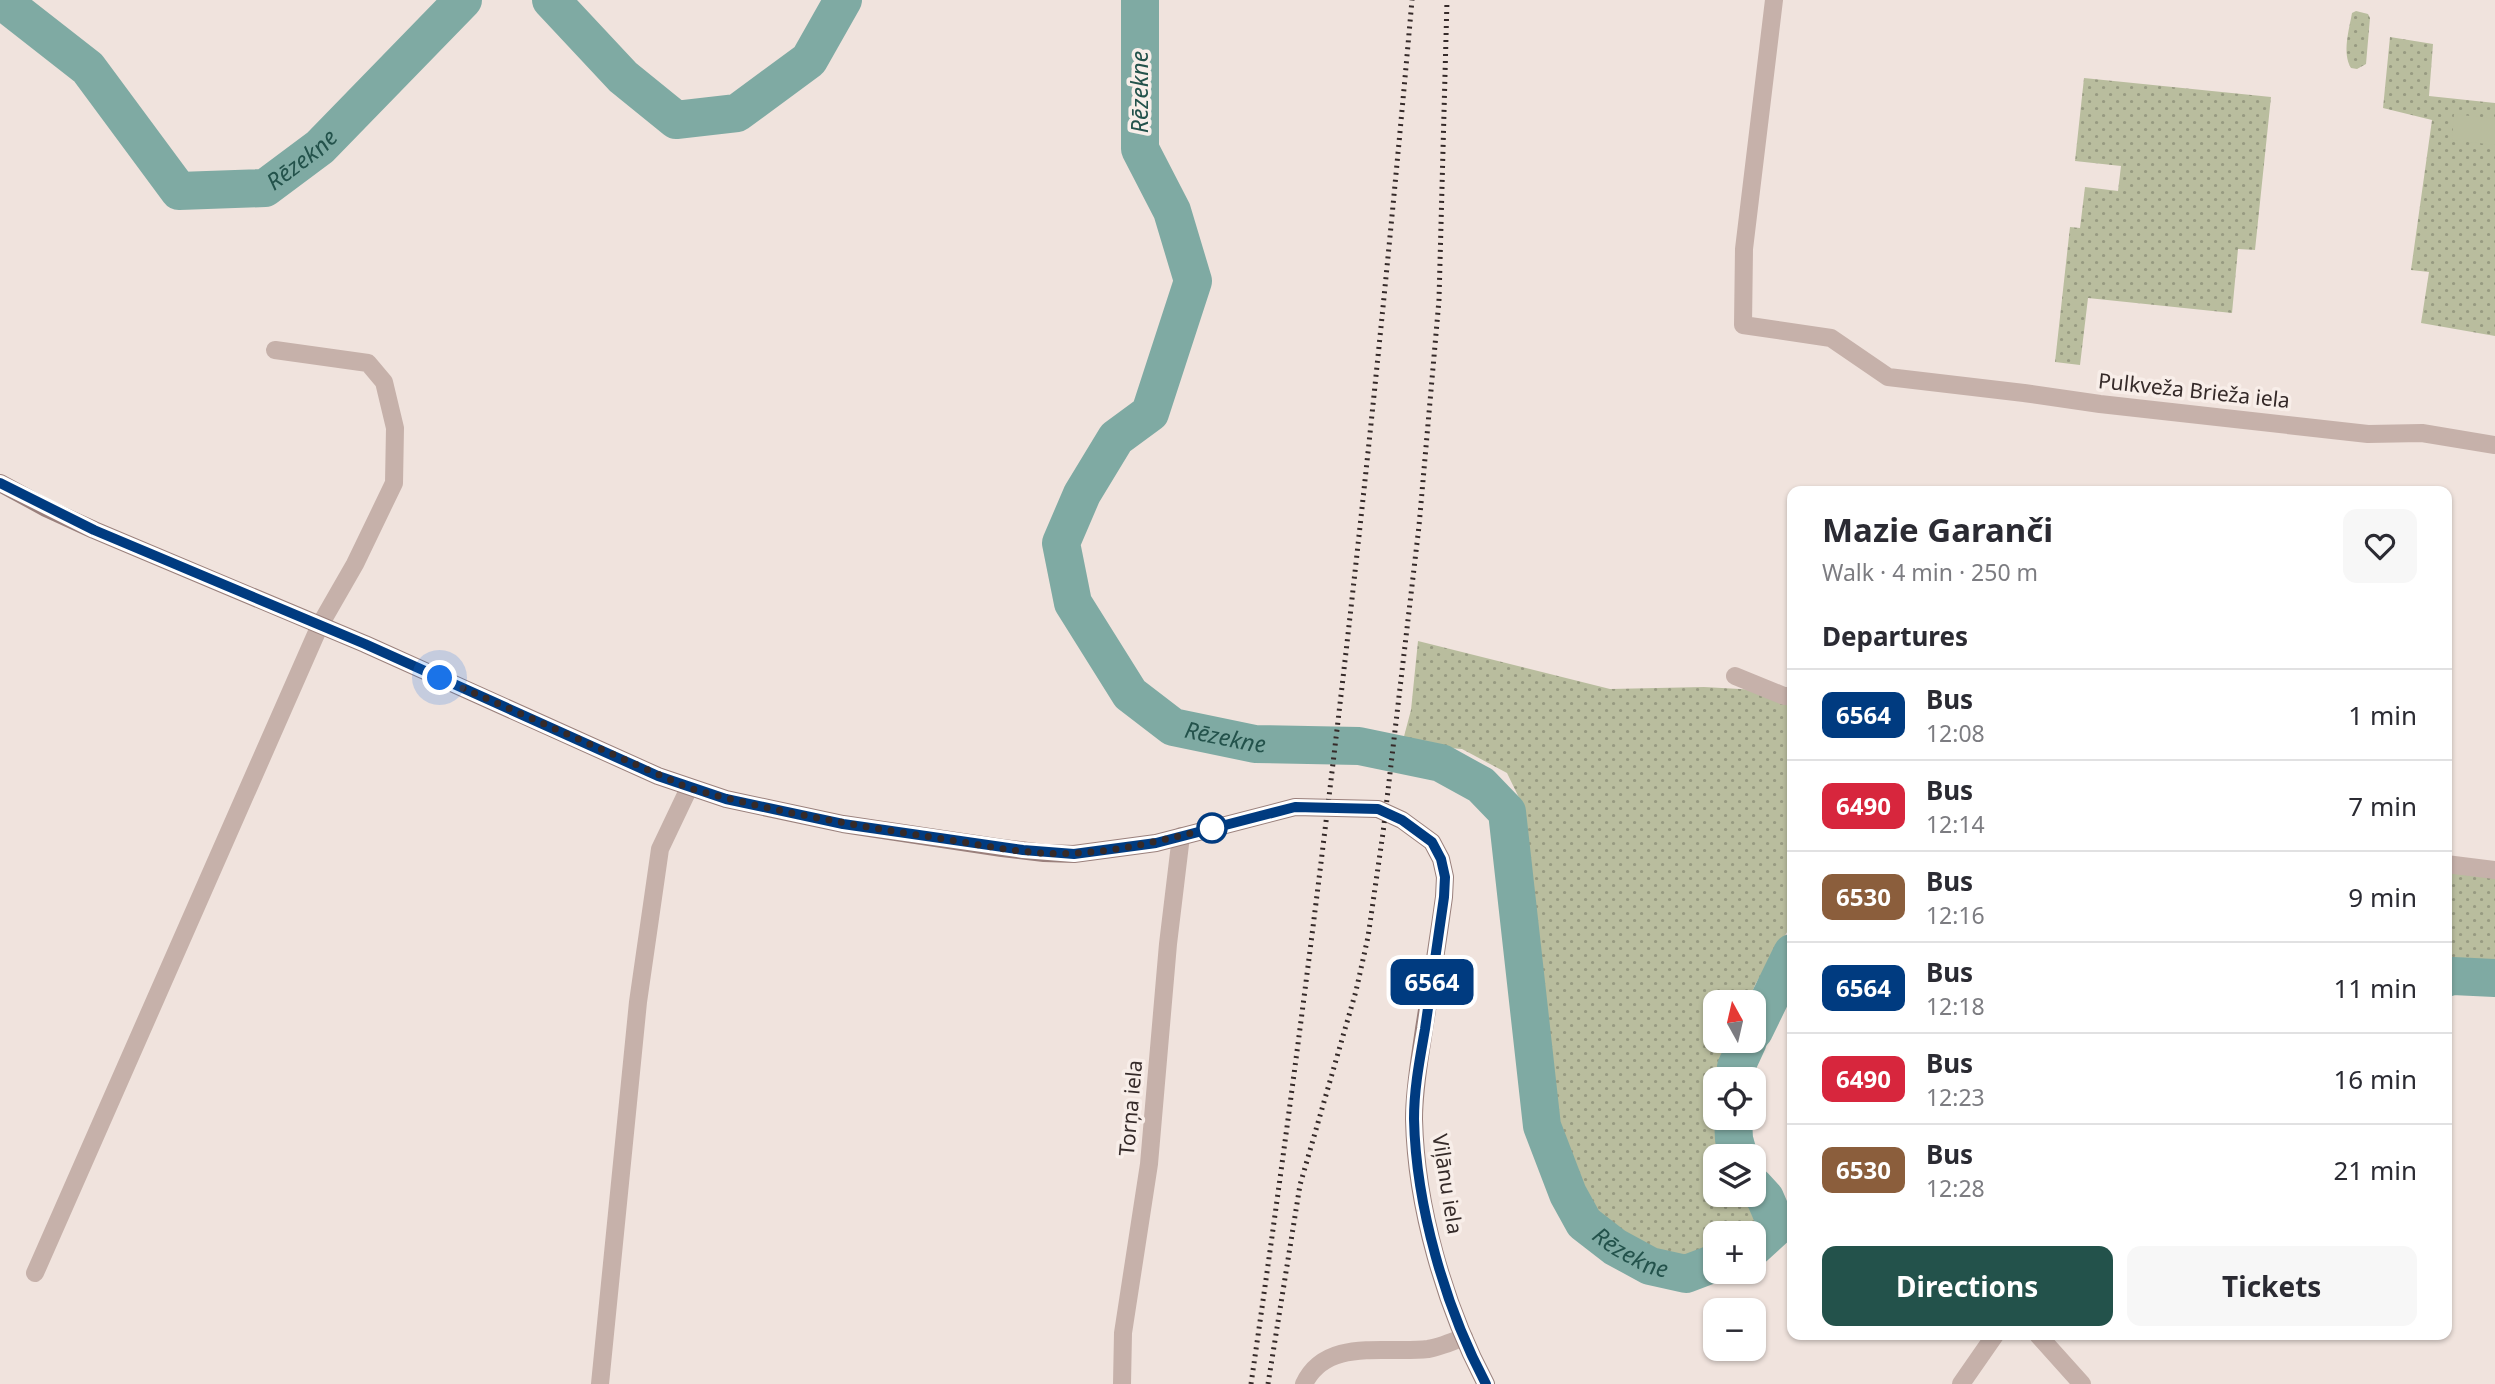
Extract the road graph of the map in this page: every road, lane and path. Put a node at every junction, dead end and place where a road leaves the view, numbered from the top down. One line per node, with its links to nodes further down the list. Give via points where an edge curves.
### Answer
1 (1774, 0): 3 (street, Pulkveža Brieža iela, via 1744,249 1743,325 1831,338 1888,377 2368,434 2423,433)
2 (275, 350): 5 (street, via 368,363 384,382 396,428 394,483)
3 (2495, 445)
4 (0, 483): 5 (main road, Viļānu iela, via 94,530)
5 (320, 625): 8 (main road, Viļānu iela); 12 (street)
6 (1735, 676): 7 (street)
7 (1787, 696)
8 (689, 788): 9 (main road, Viļānu iela, via 843,824 1044,853 1102,852); 16 (street, via 660,849 638,1002)
9 (1181, 836): 13 (main road, Viļānu iela, via 1295,807 1378,809 1432,842 1445,877 1444,897 1417,1080 1416,1155 1428,1222); 17 (street, Torņa iela, via 1149,1164 1123,1333)
10 (2452, 865): 11 (street)
11 (2495, 870)
12 (35, 1273)
13 (1464, 1336): 18 (street, via 1430,1349 1336,1354 1310,1371); 19 (main road, Viļānu iela)
14 (1992, 1340): 20 (street)
15 (2042, 1340): 21 (street)
16 (600, 1384)
17 (1122, 1384)
18 (1304, 1384)
19 (1486, 1384)
20 (1961, 1384)
21 (2082, 1384)

